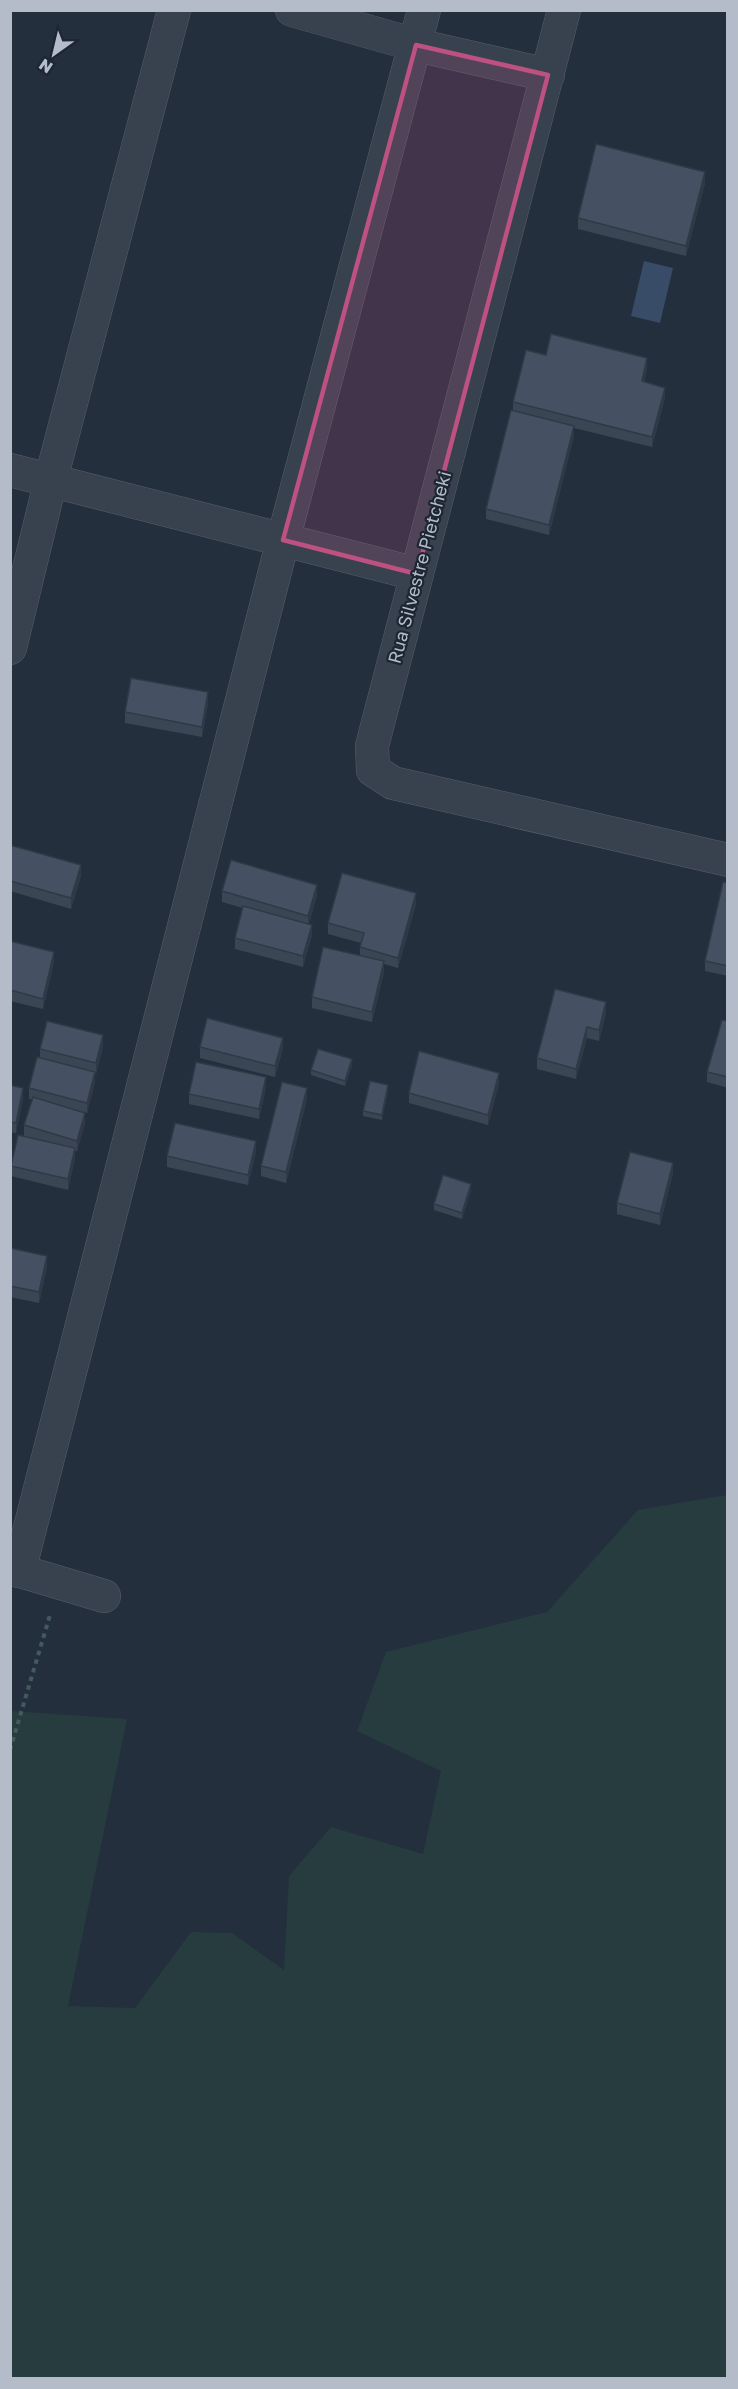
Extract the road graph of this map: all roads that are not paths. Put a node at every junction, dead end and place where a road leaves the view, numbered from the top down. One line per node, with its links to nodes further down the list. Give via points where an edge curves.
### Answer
1 (174, 10): 8 (street)
2 (292, 10): 5 (street)
3 (424, 10): 5 (street)
4 (564, 10): 6 (street, Rua Silvestre Pietcheki)
5 (416, 45): 6 (street); 9 (street)
6 (548, 75): 10 (street, Rua Silvestre Pietcheki)
7 (10, 470): 8 (street)
8 (51, 479): 9 (street); 11 (street)
9 (283, 540): 10 (street); 13 (street)
10 (417, 574): 12 (street, Rua Silvestre Pietcheki, via 372,746 373,770 393,783)
11 (10, 648)
12 (728, 860)
13 (15, 1569): 14 (street)
14 (104, 1596)

